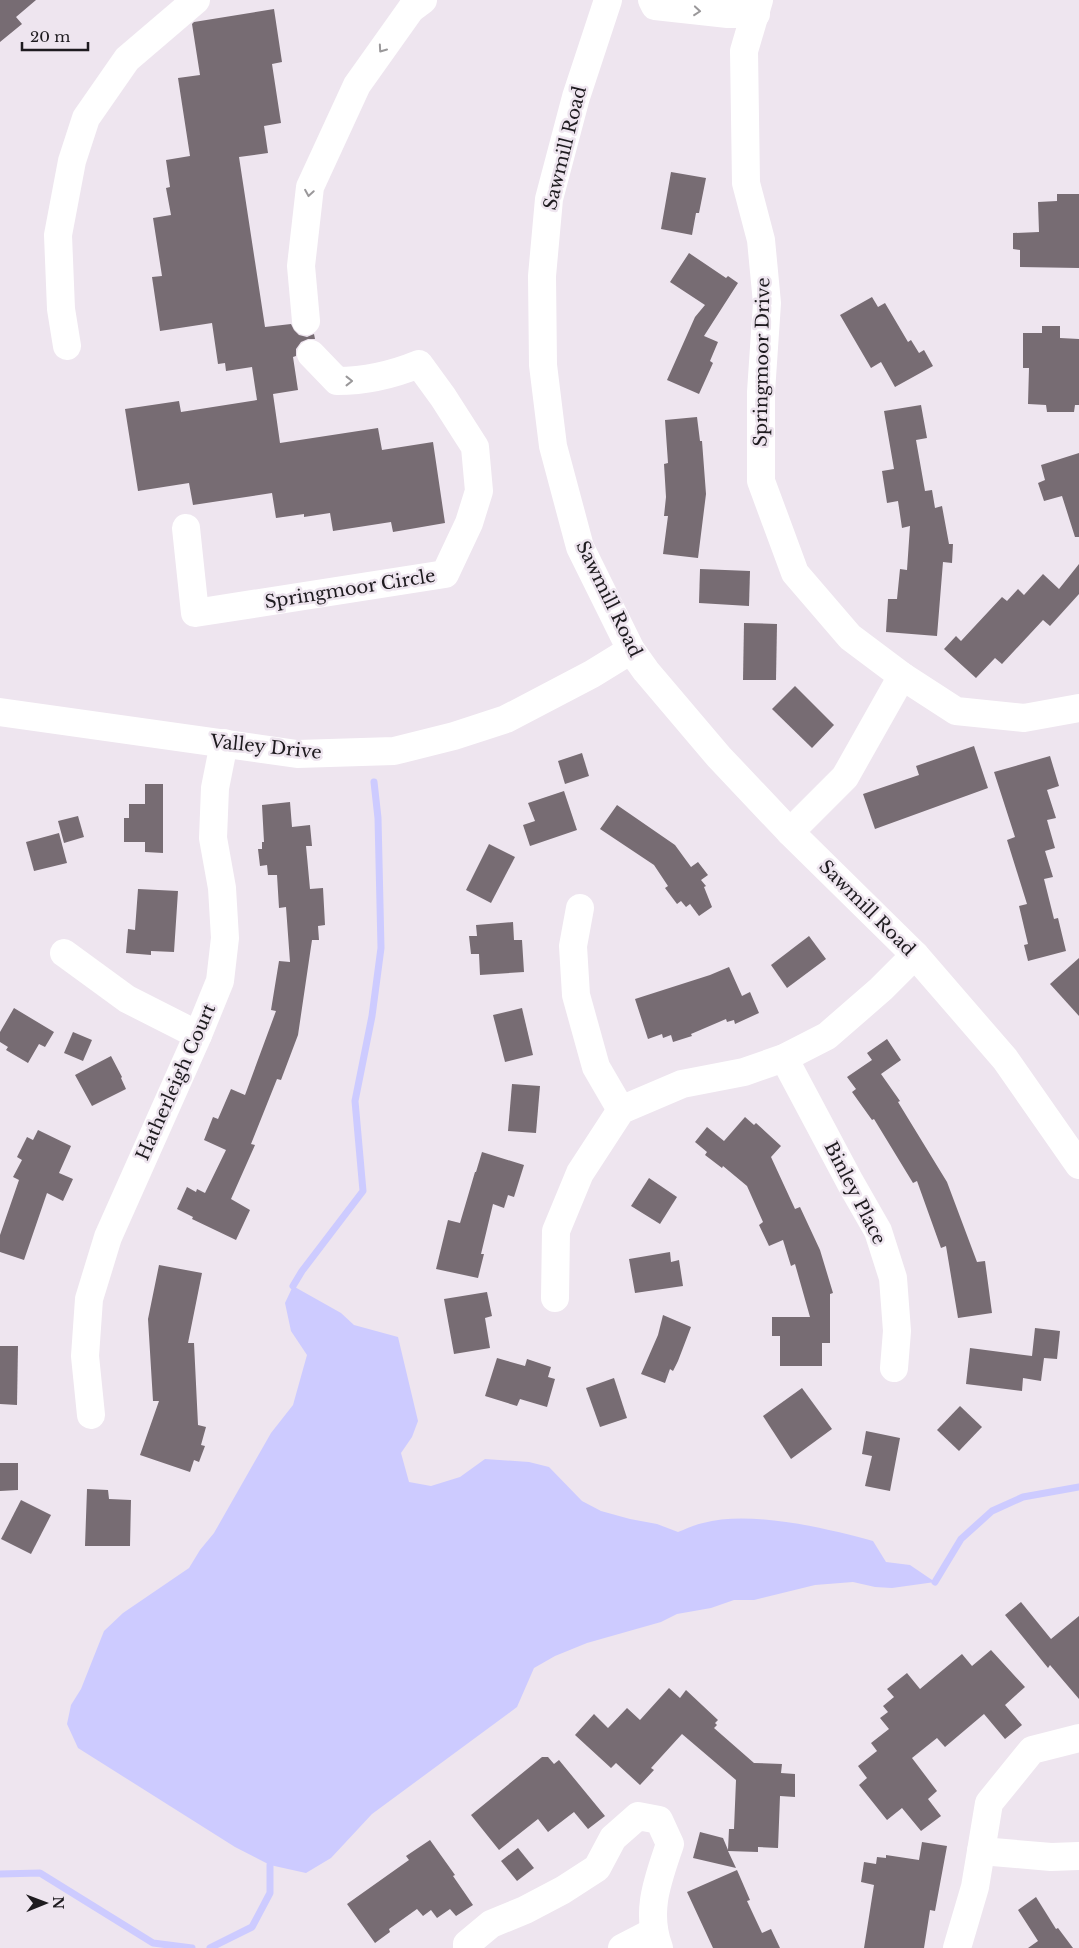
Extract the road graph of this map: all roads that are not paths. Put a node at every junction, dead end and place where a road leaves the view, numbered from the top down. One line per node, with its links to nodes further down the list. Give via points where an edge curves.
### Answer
1 (196, 0): 7 (street, via 127,59 86,118 72,161 58,235 61,309)
2 (608, 0): 10 (street, Sawmill Road, via 576,97 549,199 542,276 543,365 553,446 580,548)
3 (652, 0): 5 (street, one-way to 5, via 655,6 686,10)
4 (410, 3): 6 (street, one-way to 6, via 357,85 310,187 301,266)
5 (757, 7): 11 (street, Springmoor Drive, via 744,51 746,182 761,240 767,303 761,392 761,481 796,573 850,637)
6 (306, 321)
7 (67, 346)
8 (311, 354): 9 (street, Springmoor Circle, one-way to 9, via 338,381 391,375 419,364 475,447 479,491 469,523 445,574 195,613)
9 (186, 528)
10 (631, 650): 14 (street, Valley Drive, via 506,719 394,751 297,754); 15 (street, Sawmill Road, via 719,757)
11 (902, 676): 12 (street, Springmoor Drive, via 956,711 1024,718); 15 (street, via 845,777)
12 (1079, 708)
13 (0, 712): 14 (street, Valley Drive)
14 (224, 743): 19 (street, Hatherleigh Court, via 214,788 213,838 222,888 225,938 220,981)
15 (790, 832): 18 (street, Sawmill Road)
16 (580, 908): 21 (street, via 573,946 576,995 596,1067)
17 (64, 953): 19 (street, via 126,999)
18 (915, 955): 20 (street, via 827,1036); 22 (street, Sawmill Road, via 1005,1059)
19 (198, 1035): 25 (street, Hatherleigh Court, via 108,1237 89,1299 85,1356)
20 (784, 1058): 21 (street, via 744,1072 682,1084); 24 (street, Binley Place, via 878,1231 893,1278 897,1331)
21 (621, 1110): 23 (street, via 580,1173 556,1230)
22 (1079, 1165)
23 (555, 1298)
24 (894, 1368)
25 (92, 1415)
26 (1079, 1738): 27 (street, via 1032,1750 989,1803)
27 (981, 1851): 28 (street); 32 (street)
28 (1079, 1856)
29 (656, 1940): 30 (street, via 654,1896 670,1844 659,1820 638,1816 613,1838 597,1868 563,1890 491,1924 467,1944); 31 (street)
30 (467, 1948)
31 (622, 1948)
32 (958, 1948)

